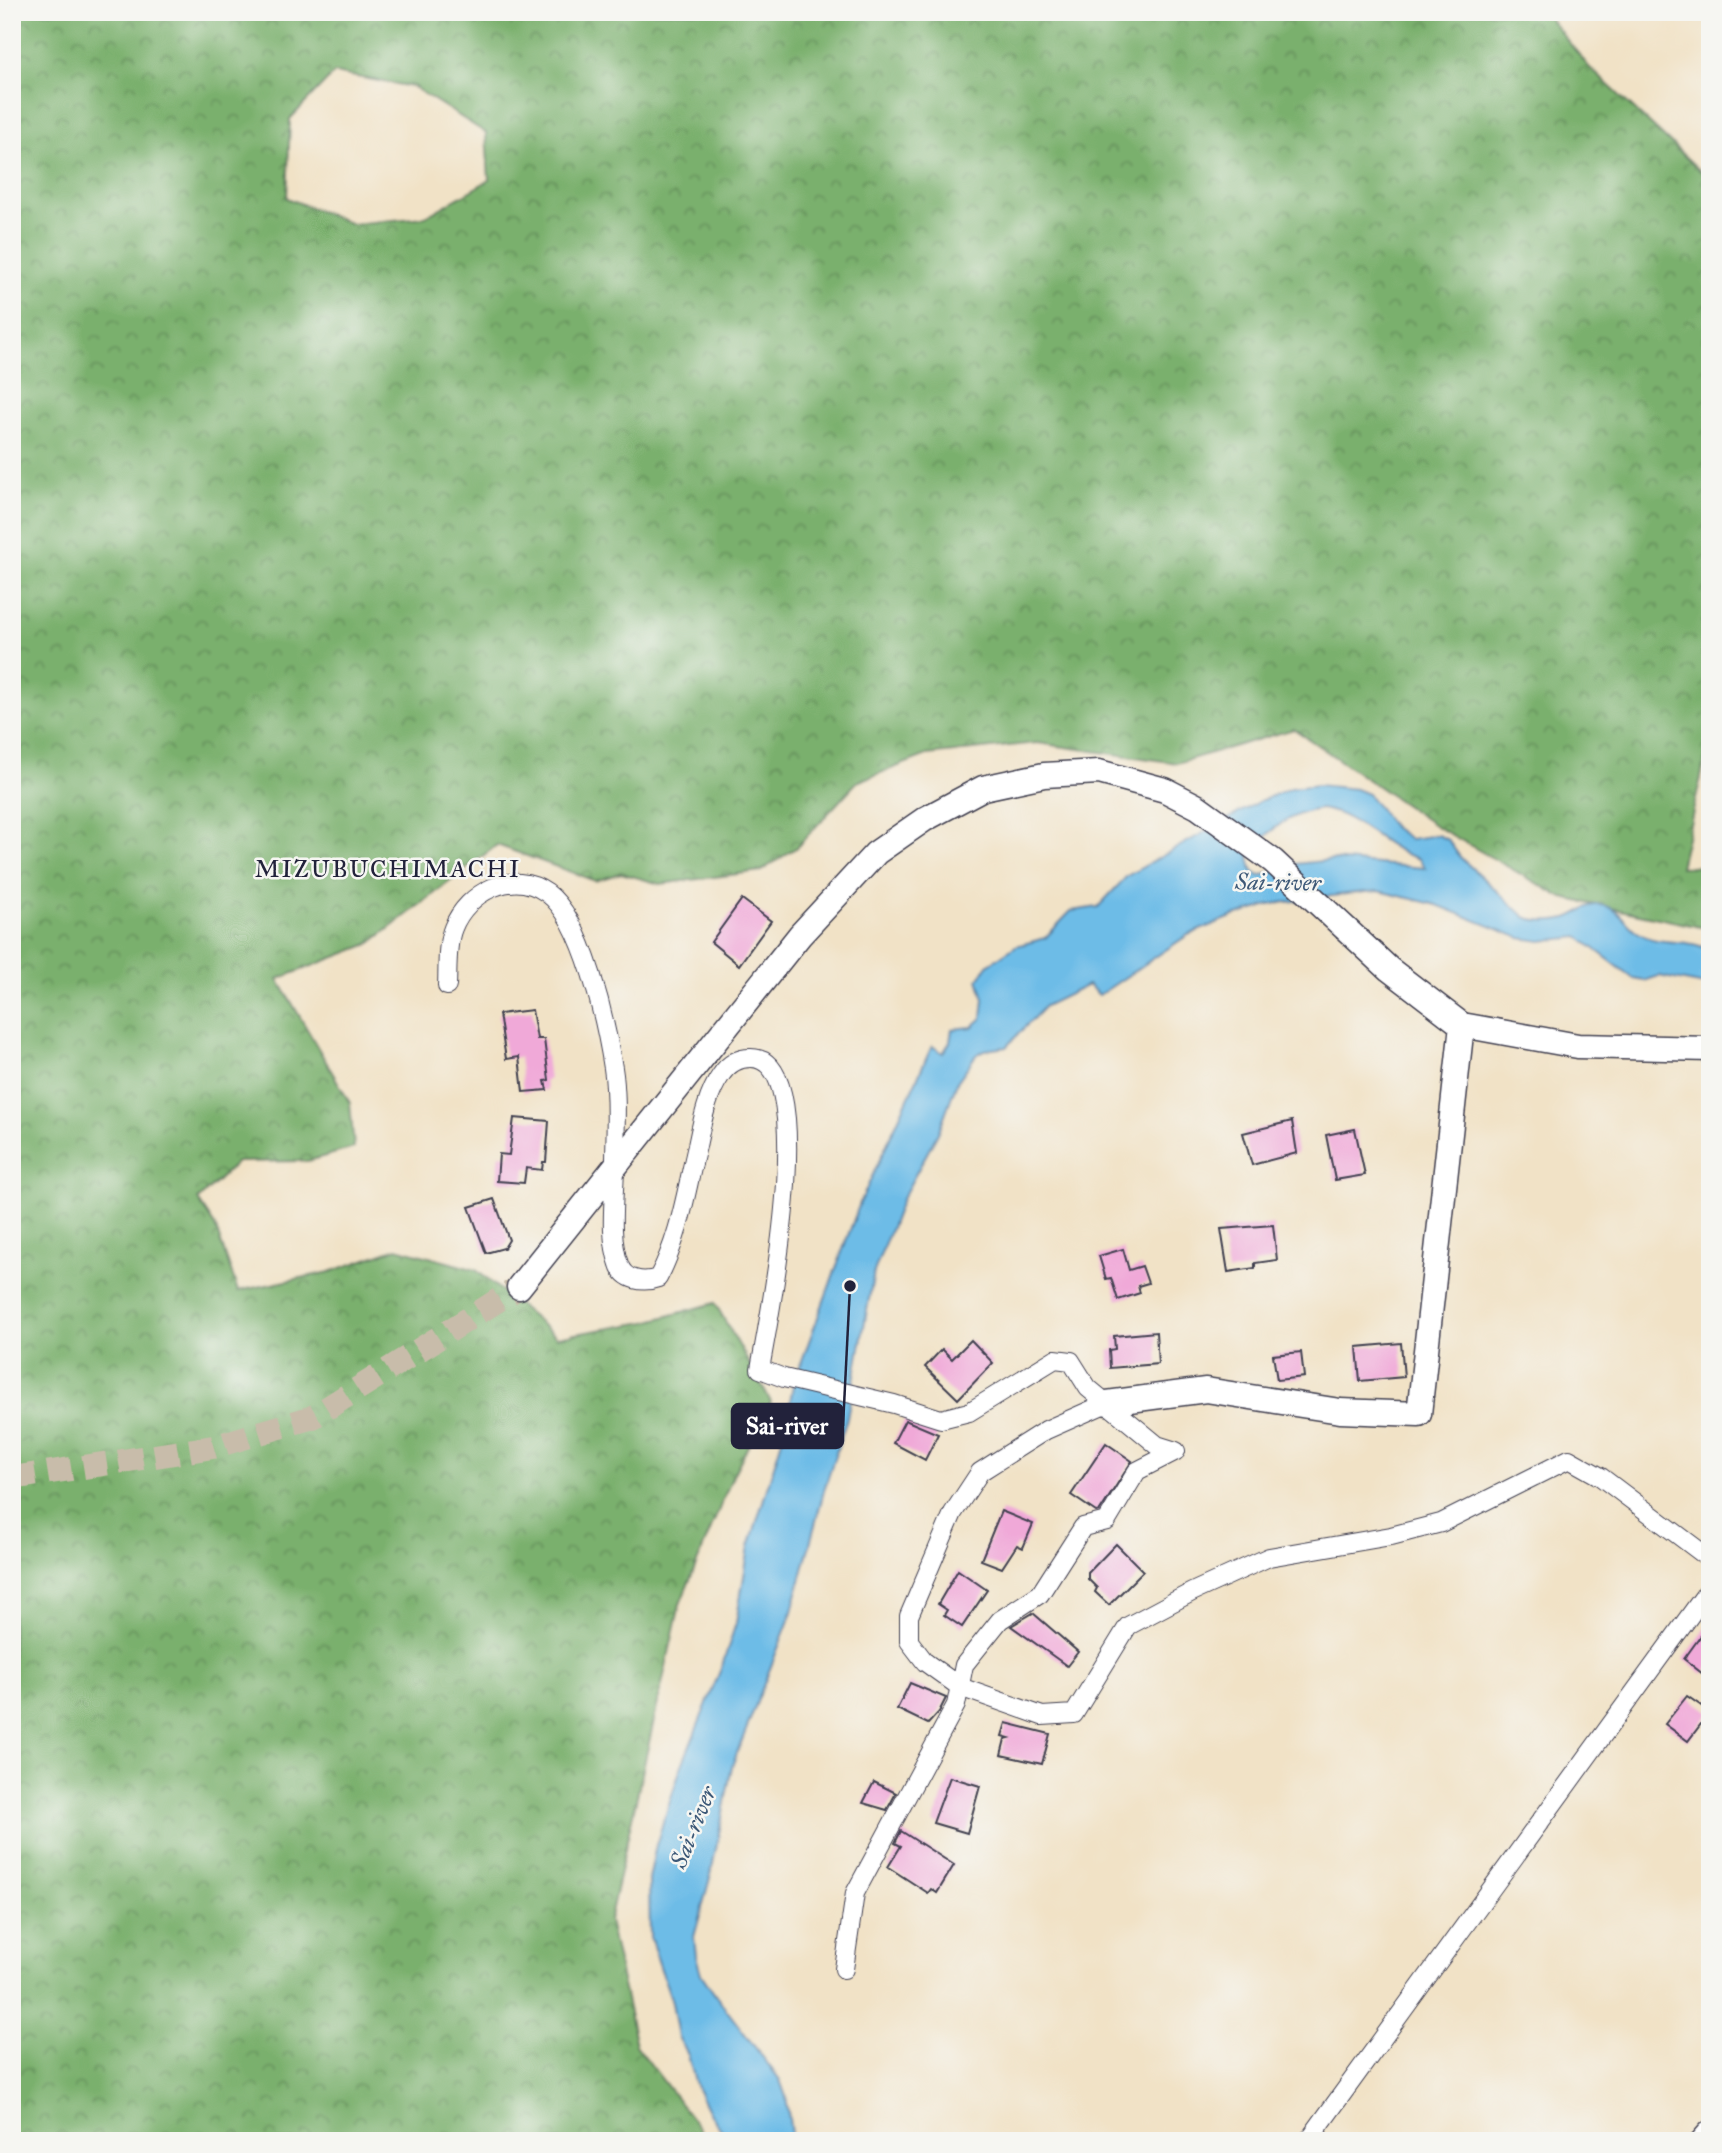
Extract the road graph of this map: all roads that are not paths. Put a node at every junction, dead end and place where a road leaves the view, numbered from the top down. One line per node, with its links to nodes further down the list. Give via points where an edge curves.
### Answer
1 (447, 986): 4 (street, via 452,929 468,903 493,887 515,881 538,887 555,899 575,929 613,1070)
2 (1462, 1025): 3 (street, via 1578,1046); 4 (street, via 1389,969 1273,860 1226,824 1165,790 1099,772 1044,775 983,789 926,818 876,853 800,935); 6 (street, via 1419,1414 1340,1411 1206,1390)
3 (1710, 1049)
4 (615, 1166): 5 (street); 6 (street, via 614,1233 619,1266 630,1279 647,1282 658,1278 672,1251 715,1084 739,1058 762,1058 774,1068 785,1093 786,1204 760,1369 941,1419 969,1412 1055,1359 1071,1361 1088,1388)
5 (519, 1287)
6 (1107, 1403): 9 (street, via 1046,1430 980,1472 953,1513 909,1616 909,1641 925,1662); 9 (street, via 1157,1445 1176,1451 1137,1471 1107,1521 1083,1527 1041,1594 1000,1620 964,1665)
7 (1710, 1559): 9 (street, via 1601,1477 1569,1459 1441,1523 1269,1557 1192,1592 1128,1626 1074,1714 1042,1716)
8 (1710, 1588): 12 (street)
9 (960, 1687): 10 (street, via 956,1705 855,1893)
10 (844, 1969)
11 (1710, 2133): 13 (street)
12 (1308, 2141)
13 (1703, 2141)

